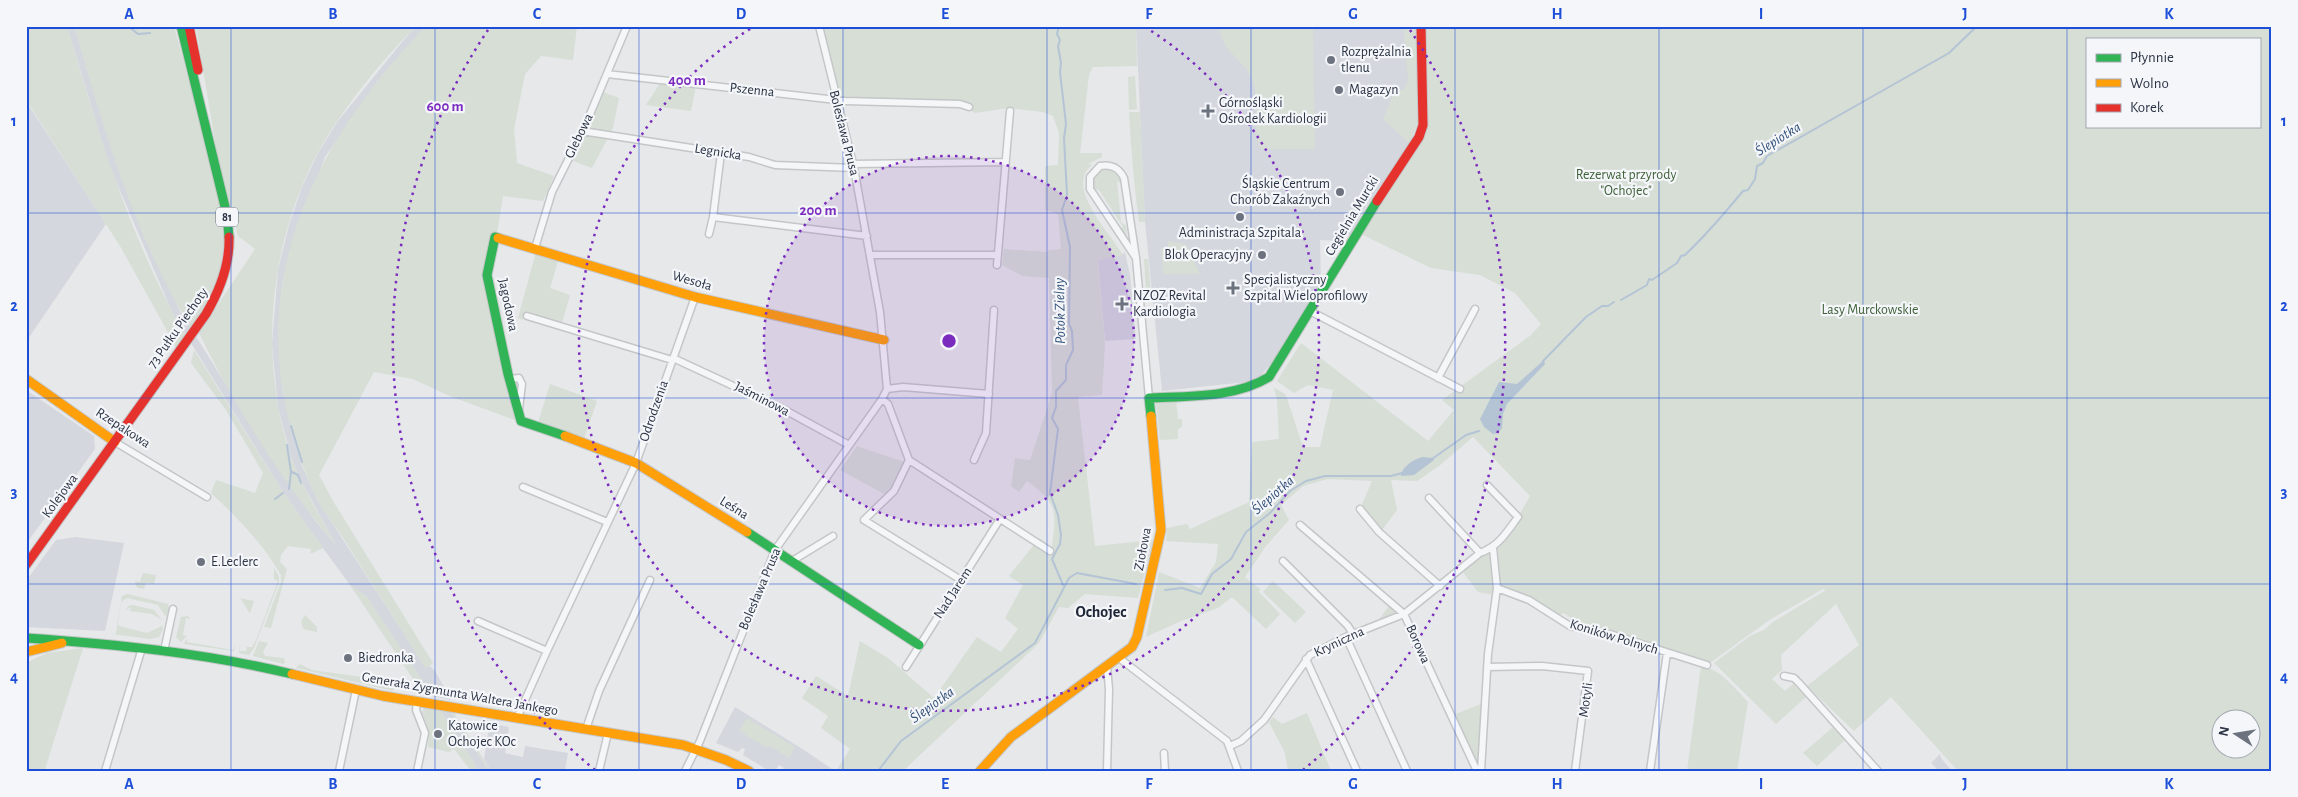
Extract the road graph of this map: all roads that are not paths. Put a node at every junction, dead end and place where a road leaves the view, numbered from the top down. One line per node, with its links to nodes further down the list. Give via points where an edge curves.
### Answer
1 (181, 26): 10 (street, 73 Pułku Piechoty / 81)
2 (189, 26): 10 (street, 73 Pułku Piechoty / 81)
3 (627, 26): 6 (street, Glebowa)
4 (819, 26): 7 (street, Bolesława Prusa)
5 (1421, 26): 27 (street, Cegielnia Murcki, via 1424,111 1419,137)
6 (607, 74): 7 (street, Pszenna); 11 (street, Glebowa)
7 (836, 100): 8 (street, Pszenna, via 960,104); 14 (street, Bolesława Prusa)
8 (969, 107)
9 (1010, 111): 13 (street)
10 (206, 130): 39 (street, 73 Pułku Piechoty / 81, via 230,233 226,272 210,308)
11 (582, 131): 12 (street, Legnicka); 19 (street, Glebowa, via 552,192)
12 (721, 153): 14 (street, Legnicka, via 757,159 775,166); 15 (street)
13 (1005, 162): 14 (street, Legnicka); 21 (street)
14 (854, 166): 17 (street, Bolesława Prusa)
15 (713, 217): 16 (street); 17 (street)
16 (709, 234)
17 (867, 236): 20 (street, Bolesława Prusa)
18 (495, 237): 19 (street, Wesoła); 38 (street, Jagodowa, via 488,275)
19 (536, 248): 24 (street, Wesoła)
20 (870, 255): 21 (street); 29 (street, Bolesława Prusa)
21 (998, 255): 23 (street)
22 (1136, 258): 22 (street, Ziołowa, via 1122,172 1114,166 1100,166 1090,177 1090,188); 36 (street, Ziołowa)
23 (997, 265)
24 (695, 297): 29 (street, Wesoła); 30 (street, Odrodzenia)
25 (1475, 309): 31 (street)
26 (994, 310): 35 (street)
27 (1310, 311): 31 (street); 36 (street, Cegielnia Murcki, via 1280,361 1261,384 1242,389)
28 (527, 316): 30 (street, Jaśminowa)
29 (884, 340): 33 (street, Bolesława Prusa)
30 (672, 359): 40 (street, Jaśminowa, via 782,409); 43 (street, Odrodzenia)
31 (1438, 378): 34 (street)
32 (26, 379): 39 (street, Rzepakowa)
33 (887, 389): 35 (street, via 903,387); 37 (street, Bolesława Prusa)
34 (1460, 389)
35 (989, 394): 42 (street, via 986,434)
36 (1149, 398): 77 (street, Ziołowa, via 1161,530 1137,637 1132,647)
37 (882, 399): 40 (street, Bolesława Prusa); 41 (street, via 888,404)
38 (522, 421): 43 (street, Leśna)
39 (115, 442): 46 (street, Rzepakowa); 59 (street, Kolejowa / 81)
40 (849, 445): 54 (street, Bolesława Prusa)
41 (909, 460): 49 (street); 61 (street, via 894,491 864,520)
42 (974, 460)
43 (636, 462): 50 (street, Odrodzenia); 54 (street, Leśna)
44 (1487, 485): 53 (street, via 1518,517)
45 (523, 487): 50 (street)
46 (207, 497)
47 (1428, 498): 56 (street)
48 (1360, 509): 62 (street, via 1379,532)
49 (1000, 519): 55 (street); 61 (street, Nad Jarem)
50 (607, 522): 74 (street, Odrodzenia)
51 (1300, 525): 65 (street, Borowa)
52 (833, 536): 57 (street, Bolesława Prusa)
53 (1493, 548): 56 (street, Kryniczna); 63 (street)
54 (775, 550): 57 (street, Leśna); 90 (street, Bolesława Prusa)
55 (1050, 551)
56 (1480, 553): 62 (street, Kryniczna)
57 (792, 561): 71 (street, Leśna)
58 (1283, 561): 67 (street)
59 (26, 565)
60 (650, 580): 87 (street, via 599,691)
61 (961, 580): 71 (street, Nad Jarem)
62 (1440, 586): 65 (street, Kryniczna)
63 (1497, 588): 76 (street, Koników Polnych, via 1530,600 1570,626 1602,632); 82 (street)
64 (173, 609): 73 (street)
65 (1404, 614): 67 (street, Kryniczna); 104 (street, Borowa)
66 (478, 622): 74 (street)
67 (1353, 634): 68 (street, Kryniczna)
68 (1346, 637): 78 (street, Kryniczna); 103 (street)
69 (26, 638): 70 (street, Generała Zygmunta Waltera Jankego)
70 (69, 642): 72 (street, Generała Zygmunta Waltera Jankego); 75 (street, Generała Zygmunta Waltera Jankego)
71 (919, 645): 80 (street, Nad Jarem)
72 (142, 648): 73 (street, Generała Zygmunta Waltera Jankego); 93 (street)
73 (164, 651): 84 (street, Generała Zygmunta Waltera Jankego, via 265,667)
74 (546, 651): 86 (street, Odrodzenia)
75 (26, 652)
76 (1667, 653): 79 (street, Koników Polnych); 107 (street)
77 (1119, 658): 81 (street, Ziołowa); 89 (street)
78 (1306, 659): 89 (street, Kryniczna, via 1264,720 1241,741); 92 (street)
79 (1707, 665)
80 (906, 666)
81 (1107, 667): 99 (street, Ziołowa, via 1011,737); 100 (street)
82 (1487, 667): 105 (street); 106 (street, Motyli, via 1542,666 1588,671)
83 (1784, 676): 108 (street, via 1800,683)
84 (356, 690): 85 (street, Generała Zygmunta Waltera Jankego); 94 (street)
85 (417, 702): 86 (street, Generała Zygmunta Waltera Jankego); 95 (street, via 416,710 425,733)
86 (517, 718): 87 (street, Generała Zygmunta Waltera Jankego)
87 (586, 729): 88 (street, Generała Zygmunta Waltera Jankego)
88 (608, 733): 90 (street, Generała Zygmunta Waltera Jankego); 96 (street)
89 (1230, 746): 102 (street)
90 (696, 749): 97 (street, Bolesława Prusa); 98 (street, Generała Zygmunta Waltera Jankego)
91 (1164, 753): 101 (street)
92 (1356, 769)
93 (105, 771)
94 (339, 771)
95 (417, 771)
96 (599, 771)
97 (685, 771)
98 (749, 771)
99 (980, 771)
100 (1107, 771)
101 (1165, 771)
102 (1238, 771)
103 (1407, 771)
104 (1477, 771)
105 (1482, 771)
106 (1575, 771)
107 (1650, 771)
108 (1878, 771)

